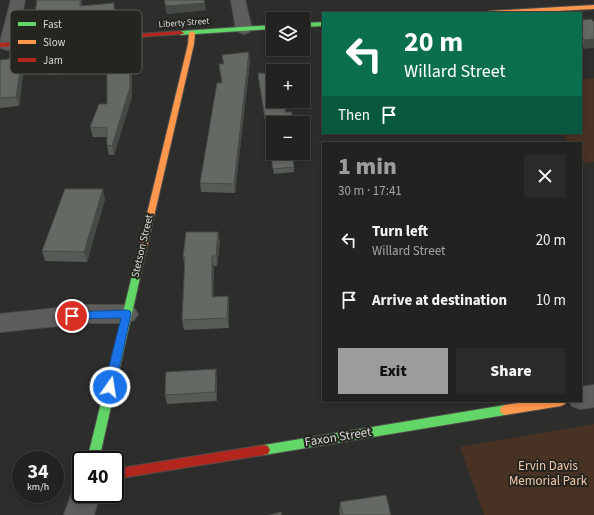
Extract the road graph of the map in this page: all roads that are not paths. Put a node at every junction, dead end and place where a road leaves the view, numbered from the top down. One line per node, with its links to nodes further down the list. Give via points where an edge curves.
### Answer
1 (18, 0): 4 (street)
2 (238, 0): 10 (street)
3 (594, 7): 5 (street)
4 (15, 10)
5 (506, 12)
6 (322, 24): 7 (street)
7 (310, 25)
8 (10, 26): 13 (street)
9 (266, 27): 10 (street, Liberty Street)
10 (244, 29): 11 (street, Liberty Street)
11 (192, 33): 12 (street, Liberty Street); 14 (street, Stetson Street)
12 (142, 36)
13 (4, 45)
14 (126, 314): 15 (street, via 87,314); 19 (street, Stetson Street)
15 (0, 323)
16 (594, 396): 17 (street)
17 (582, 398)
18 (555, 402): 20 (street, Faxon Street)
19 (95, 451)
20 (124, 473)
21 (82, 503): 22 (street)
22 (79, 515)

